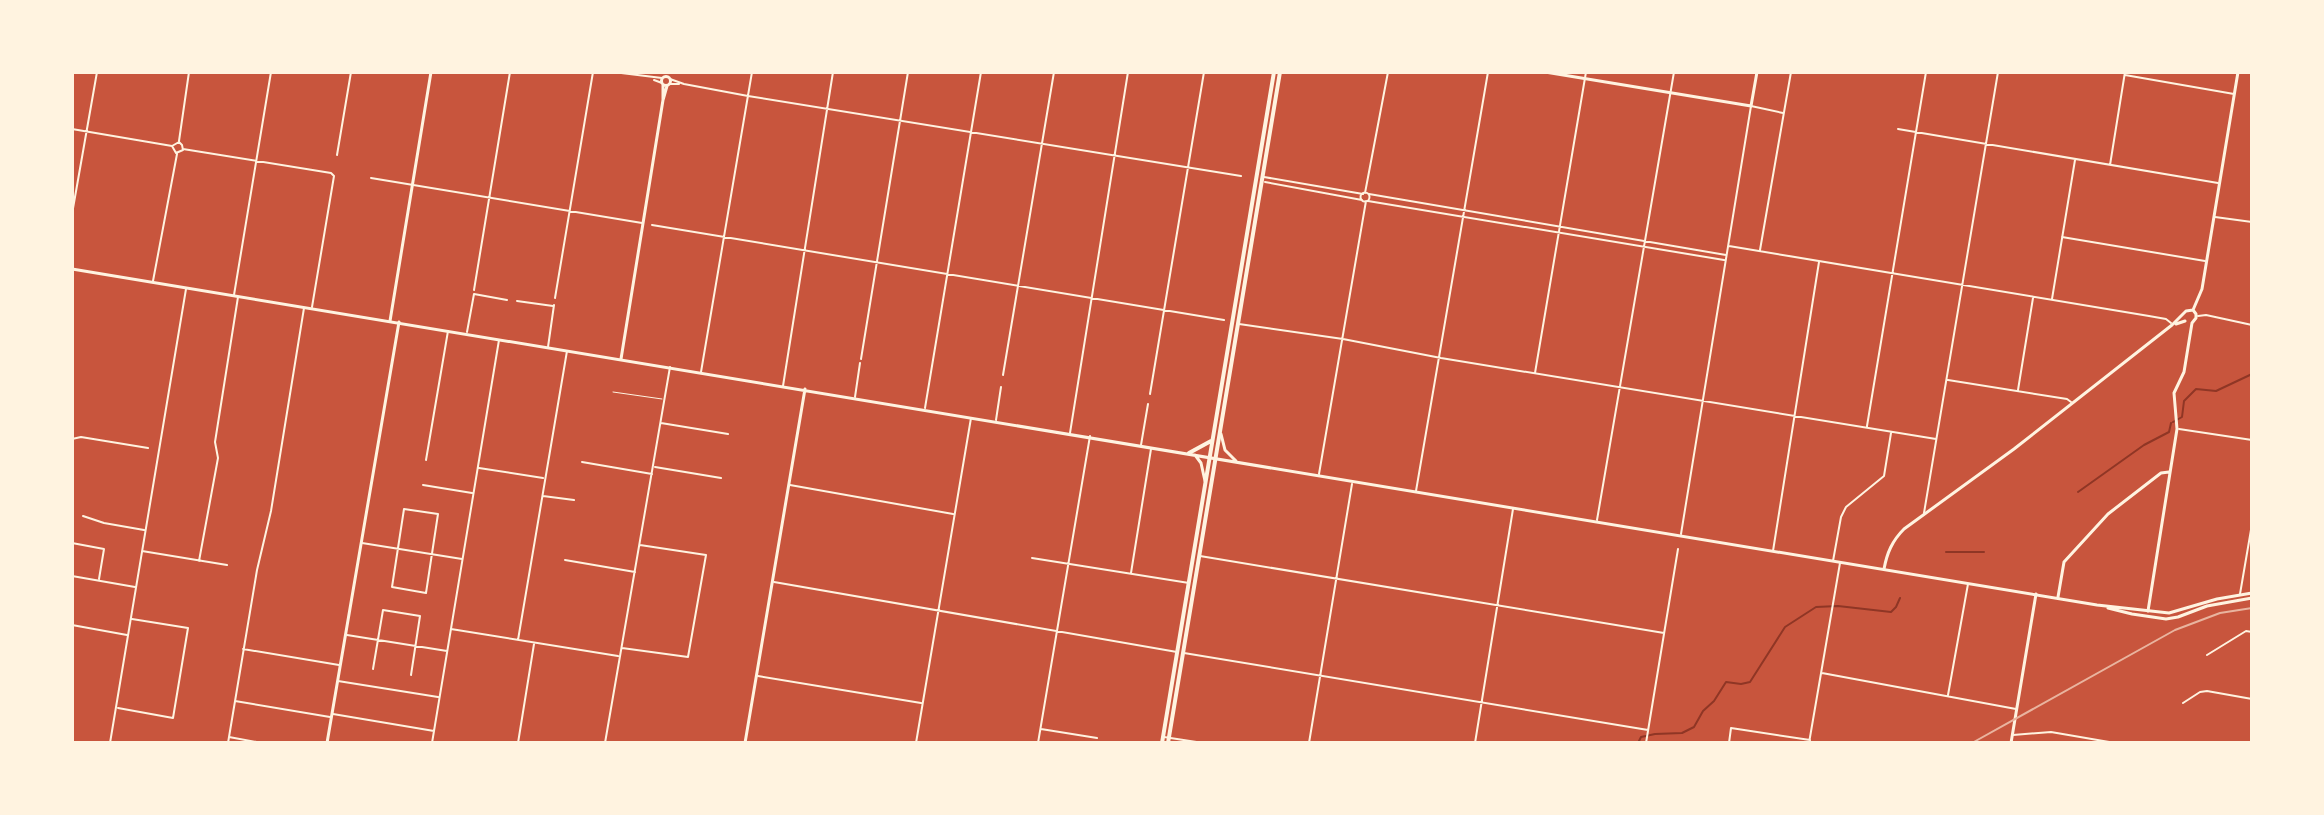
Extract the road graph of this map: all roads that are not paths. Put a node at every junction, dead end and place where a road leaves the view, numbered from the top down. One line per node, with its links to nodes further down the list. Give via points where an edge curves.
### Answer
1 (97, 72): 40 (street)
2 (189, 72): 43 (street)
3 (271, 72): 52 (street)
4 (351, 72): 49 (street)
5 (431, 72): 60 (main road)
6 (510, 72): 63 (street)
7 (593, 72): 69 (street)
8 (613, 72): 30 (street)
9 (752, 72): 33 (street)
10 (833, 72): 35 (street)
11 (908, 72): 37 (street)
12 (981, 72): 42 (street)
13 (1054, 72): 44 (street)
14 (1128, 72): 50 (street)
15 (1204, 72): 54 (street)
16 (1274, 72): 57 (highway)
17 (1280, 72): 58 (highway)
18 (1388, 72): 62 (street)
19 (1488, 72): 70 (street)
20 (1545, 72): 29 (main road)
21 (1586, 72): 29 (street)
22 (1674, 72): 31 (street)
23 (1757, 72): 34 (main road)
24 (1791, 72): 36 (street)
25 (1926, 72): 41 (street)
26 (1998, 72): 45 (street)
27 (2238, 72): 32 (main road)
28 (2125, 74): 32 (street); 53 (street)
29 (1585, 78): 31 (main road); 83 (street)
30 (666, 79): 33 (street); 79 (main road)
31 (1671, 93): 34 (main road); 93 (street)
32 (2234, 94): 59 (main road)
33 (748, 96): 35 (street); 88 (street)
34 (1751, 106): 36 (street); 94 (street)
35 (827, 109): 37 (street); 97 (street)
36 (1783, 113): 98 (street)
37 (900, 121): 42 (street); 105 (street)
38 (72, 129): 40 (street)
39 (1898, 129): 41 (street)
40 (87, 131): 46 (street); 71 (street)
41 (1917, 131): 45 (street); 107 (street)
42 (971, 132): 44 (street); 108 (street)
43 (179, 142): 46 (street); 47 (street)
44 (1042, 143): 50 (street); 111 (street)
45 (1986, 143): 51 (street); 110 (street)
46 (172, 146): 48 (street)
47 (183, 149): 48 (street); 52 (street)
48 (177, 153): 109 (street)
49 (337, 155)
50 (1116, 155): 54 (street); 117 (street)
51 (2076, 159): 53 (street); 90 (street)
52 (256, 161): 114 (street); 122 (street, via 334,176)
53 (2110, 165): 59 (street)
54 (1188, 167): 55 (street); 124 (street)
55 (1241, 176)
56 (371, 178): 60 (street)
57 (1256, 178): 58 (highway); 174 (highway)
58 (1263, 179): 61 (street); 132 (highway)
59 (2219, 183): 74 (main road)
60 (413, 185): 63 (street); 128 (main road)
61 (1347, 194): 62 (street); 64 (street)
62 (1366, 194): 64 (street); 64 (street); 65 (street)
63 (490, 198): 69 (street); 113 (street)
64 (1365, 201): 65 (street); 138 (street)
65 (1400, 203): 66 (street)
66 (1414, 205): 67 (street); 68 (street)
67 (1430, 205): 68 (street); 70 (street)
68 (1429, 210): 72 (street)
69 (571, 211): 79 (street); 116 (street)
70 (1464, 211): 72 (street); 73 (street)
71 (72, 214)
72 (1463, 216): 76 (street); 141 (street)
73 (1491, 216): 75 (street); 76 (street)
74 (2214, 216): 78 (street); 104 (main road)
75 (1505, 218): 77 (street); 80 (street)
76 (1490, 221): 80 (street)
77 (1529, 222): 82 (street); 83 (street)
78 (2252, 222)
79 (643, 223): 142 (main road)
80 (1504, 223): 82 (street)
81 (652, 225): 88 (street)
82 (1528, 227): 84 (street)
83 (1561, 227): 84 (street); 85 (street)
84 (1560, 232): 87 (street); 145 (street)
85 (1585, 232): 86 (street); 87 (street)
86 (1600, 234): 89 (street); 91 (street)
87 (1584, 236): 91 (street)
88 (724, 237): 97 (street); 144 (street)
89 (1619, 237): 92 (street); 93 (street)
90 (2062, 237): 104 (street); 118 (street)
91 (1599, 239): 92 (street)
92 (1619, 242): 95 (street)
93 (1645, 242): 95 (street); 96 (street)
94 (1728, 246): 98 (street); 101 (street)
95 (1644, 247): 99 (street); 150 (street)
96 (1684, 248): 99 (street); 100 (street)
97 (805, 251): 105 (street); 148 (street)
98 (1760, 252): 103 (street)
99 (1683, 253): 100 (street)
100 (1710, 255): 101 (street); 102 (street)
101 (1726, 255): 102 (street)
102 (1726, 261): 156 (street)
103 (1819, 261): 107 (street); 161 (street)
104 (2206, 261): 123 (main road)
105 (878, 263): 108 (street); 155 (street)
106 (72, 269): 109 (main road)
107 (1892, 272): 110 (street); 165 (street)
108 (947, 275): 111 (street); 160 (street)
109 (153, 282): 112 (main road)
110 (1963, 284): 115 (street); 147 (street)
111 (1018, 286): 117 (street); 146 (street)
112 (186, 288): 114 (main road); 207 (street)
113 (474, 290)
114 (236, 296): 121 (main road); 221 (street, via 215,442 218,458)
115 (2033, 296): 118 (street); 152 (street)
116 (555, 298)
117 (1092, 299): 124 (street); 169 (street)
118 (2052, 299): 133 (street, via 2166,319)
119 (507, 300): 136 (street, via 474,294)
120 (517, 301): 139 (street, via 554,306)
121 (304, 307): 122 (main road); 257 (street)
122 (312, 308): 128 (main road)
123 (2193, 310): 125 (main road); 126 (main road)
124 (1164, 311): 127 (street); 154 (street)
125 (2183, 315): 129 (main road); 133 (main road)
126 (2197, 316): 131 (main road); 134 (street)
127 (1224, 320)
128 (390, 321): 130 (main road)
129 (2185, 321): 131 (main road); 133 (main road)
130 (399, 322): 135 (main road); 210 (main road)
131 (2192, 323): 166 (main road, via 2184,372 2174,393)
132 (1238, 324): 138 (street); 167 (highway)
133 (2172, 325): 158 (main road)
134 (2252, 325)
135 (448, 330): 136 (main road); 181 (street)
136 (467, 333): 137 (main road)
137 (499, 339): 139 (main road); 185 (street)
138 (1343, 339): 141 (street); 188 (street)
139 (548, 347): 140 (main road)
140 (567, 350): 142 (main road); 190 (street)
141 (1438, 358): 145 (street); 195 (street)
142 (621, 359): 143 (main road)
143 (670, 367): 144 (main road); 157 (street)
144 (701, 372): 148 (main road)
145 (1535, 373): 150 (street)
146 (1003, 375)
147 (1947, 380): 152 (street); 173 (street)
148 (783, 386): 151 (main road)
149 (1001, 387): 163 (street)
150 (1620, 387): 156 (street); 205 (street)
151 (805, 389): 155 (main road); 193 (main road)
152 (2018, 391): 158 (street)
153 (613, 392): 157 (lane)
154 (1150, 394)
155 (855, 397): 160 (main road)
156 (1703, 399): 161 (street); 208 (street)
157 (664, 400): 164 (street)
158 (2073, 403): 201 (main road)
159 (1148, 404): 176 (street)
160 (925, 409): 162 (main road)
161 (1794, 415): 165 (street); 215 (street)
162 (971, 417): 163 (main road); 202 (street)
163 (996, 421): 169 (main road)
164 (660, 423): 170 (street); 184 (street)
165 (1867, 427): 168 (street)
166 (2177, 427): 175 (street); 186 (main road)
167 (1221, 431): 180 (highway); 182 (main road, via 1225,450)
168 (1891, 431): 173 (street); 222 (street, via 1884,476 1846,507)
169 (1070, 433): 171 (main road)
170 (728, 434)
171 (1090, 436): 176 (main road); 224 (street)
172 (72, 439): 178 (street)
173 (1936, 439): 199 (street)
174 (1213, 440): 179 (highway); 180 (highway)
175 (2252, 440)
176 (1141, 445): 177 (main road)
177 (1151, 447): 179 (main road); 228 (street)
178 (148, 448)
179 (1192, 453): 180 (main road); 194 (main road, via 1201,463)
180 (1213, 457): 182 (main road); 194 (highway); 217 (highway)
181 (426, 460)
182 (1236, 461): 188 (main road)
183 (582, 462): 187 (street)
184 (653, 467): 187 (street); 189 (street)
185 (477, 468): 190 (street); 196 (street)
186 (2169, 472): 239 (main road, via 2118,505 2064,562); 243 (main road)
187 (652, 474): 211 (street)
188 (1319, 475): 191 (main road)
189 (721, 478)
190 (545, 479): 197 (street)
191 (1353, 482): 195 (main road); 230 (street)
192 (423, 485): 196 (street)
193 (789, 485): 202 (street); 232 (main road)
194 (1206, 485): 233 (highway)
195 (1416, 492): 200 (main road)
196 (473, 493): 219 (street)
197 (543, 496): 198 (street); 253 (street)
198 (574, 500)
199 (1926, 502): 201 (street); 204 (street)
200 (1513, 508): 205 (main road); 241 (street)
201 (1935, 508): 204 (main road)
202 (954, 514): 242 (street)
203 (83, 516): 207 (street)
204 (1922, 516): 226 (main road, via 1895,538)
205 (1597, 522): 208 (main road)
206 (2252, 524): 237 (street)
207 (145, 530): 214 (street)
208 (1681, 536): 215 (main road)
209 (72, 543): 231 (street, via 104,549)
210 (361, 543): 212 (street); 251 (main road)
211 (640, 545): 227 (street); 256 (street, via 706,555 688,657)
212 (398, 549): 216 (street); 216 (street, via 392,587 426,593); 216 (street, via 404,509 438,514)
213 (1678, 549): 249 (street)
214 (142, 551): 221 (street); 235 (street)
215 (1773, 551): 222 (main road)
216 (432, 554): 219 (street)
217 (1199, 556): 230 (street); 233 (highway)
218 (1032, 558): 224 (street)
219 (462, 559): 246 (street)
220 (565, 560): 227 (street)
221 (199, 561): 225 (street)
222 (1833, 561): 223 (main road)
223 (1840, 562): 226 (main road); 264 (street)
224 (1068, 564): 228 (street); 247 (street)
225 (227, 565)
226 (1884, 569): 234 (main road)
227 (635, 572): 256 (street)
228 (1131, 574): 233 (street)
229 (72, 576): 231 (street)
230 (1336, 580): 241 (street); 267 (street)
231 (99, 581): 235 (street)
232 (773, 582): 242 (street); 266 (main road)
233 (1191, 583): 259 (highway)
234 (1968, 584): 236 (main road); 269 (street)
235 (137, 587): 244 (street)
236 (2036, 594): 239 (main road); 277 (main road)
237 (2240, 594): 238 (main road); 243 (main road, via 2169,613)
238 (2252, 596): 240 (main road, via 2166,619)
239 (2057, 598): 240 (main road)
240 (2097, 605): 243 (main road)
241 (1498, 606): 249 (street); 274 (street)
242 (938, 610): 247 (street); 273 (street)
243 (2148, 611)
244 (132, 619): 250 (street); 276 (street, via 188,628 173,718)
245 (72, 625): 250 (street)
246 (451, 629): 253 (street); 258 (street)
247 (1057, 631): 259 (street); 279 (street)
248 (2252, 632): 260 (street)
249 (1664, 633): 280 (street)
250 (129, 635): 276 (street)
251 (346, 635): 252 (street); 262 (main road)
252 (378, 640): 255 (street); 255 (street, via 383,610 420,616); 263 (street)
253 (518, 640): 254 (street)
254 (534, 642): 261 (street); 293 (street)
255 (415, 646): 258 (street); 265 (street)
256 (621, 647): 261 (street)
257 (243, 649): 262 (street); 272 (street)
258 (447, 651): 270 (street)
259 (1180, 652): 267 (street); 285 (highway)
260 (2207, 655)
261 (620, 657): 294 (street)
262 (340, 665): 268 (main road)
263 (373, 669)
264 (1822, 673): 269 (street); 287 (street)
265 (411, 675)
266 (756, 676): 273 (street); 295 (main road)
267 (1320, 676): 274 (street); 299 (street)
268 (338, 681): 270 (street); 278 (main road)
269 (1947, 696): 277 (street)
270 (439, 697): 281 (street)
271 (2252, 699): 275 (street, via 2207,691)
272 (235, 701): 278 (street); 283 (street)
273 (922, 703): 296 (street)
274 (1481, 703): 280 (street); 300 (street)
275 (2183, 703)
276 (117, 708): 288 (street)
277 (2016, 709): 282 (main road)
278 (332, 716): 281 (street); 291 (main road)
279 (1040, 729): 284 (street); 297 (street)
280 (1648, 730): 286 (street)
281 (434, 731): 292 (street)
282 (2012, 735): 302 (main road); 303 (street, via 2051,732)
283 (229, 737): 289 (street); 290 (street)
284 (1097, 738)
285 (1165, 740): 298 (street)
286 (1646, 742)
287 (1810, 742): 301 (street, via 1731,728)
288 (110, 743)
289 (228, 743)
290 (262, 743)
291 (327, 743)
292 (432, 743)
293 (518, 743)
294 (605, 743)
295 (745, 743)
296 (916, 743)
297 (1038, 743)
298 (1203, 743)
299 (1309, 743)
300 (1475, 743)
301 (1729, 743)
302 (2011, 743)
303 (2115, 743)

